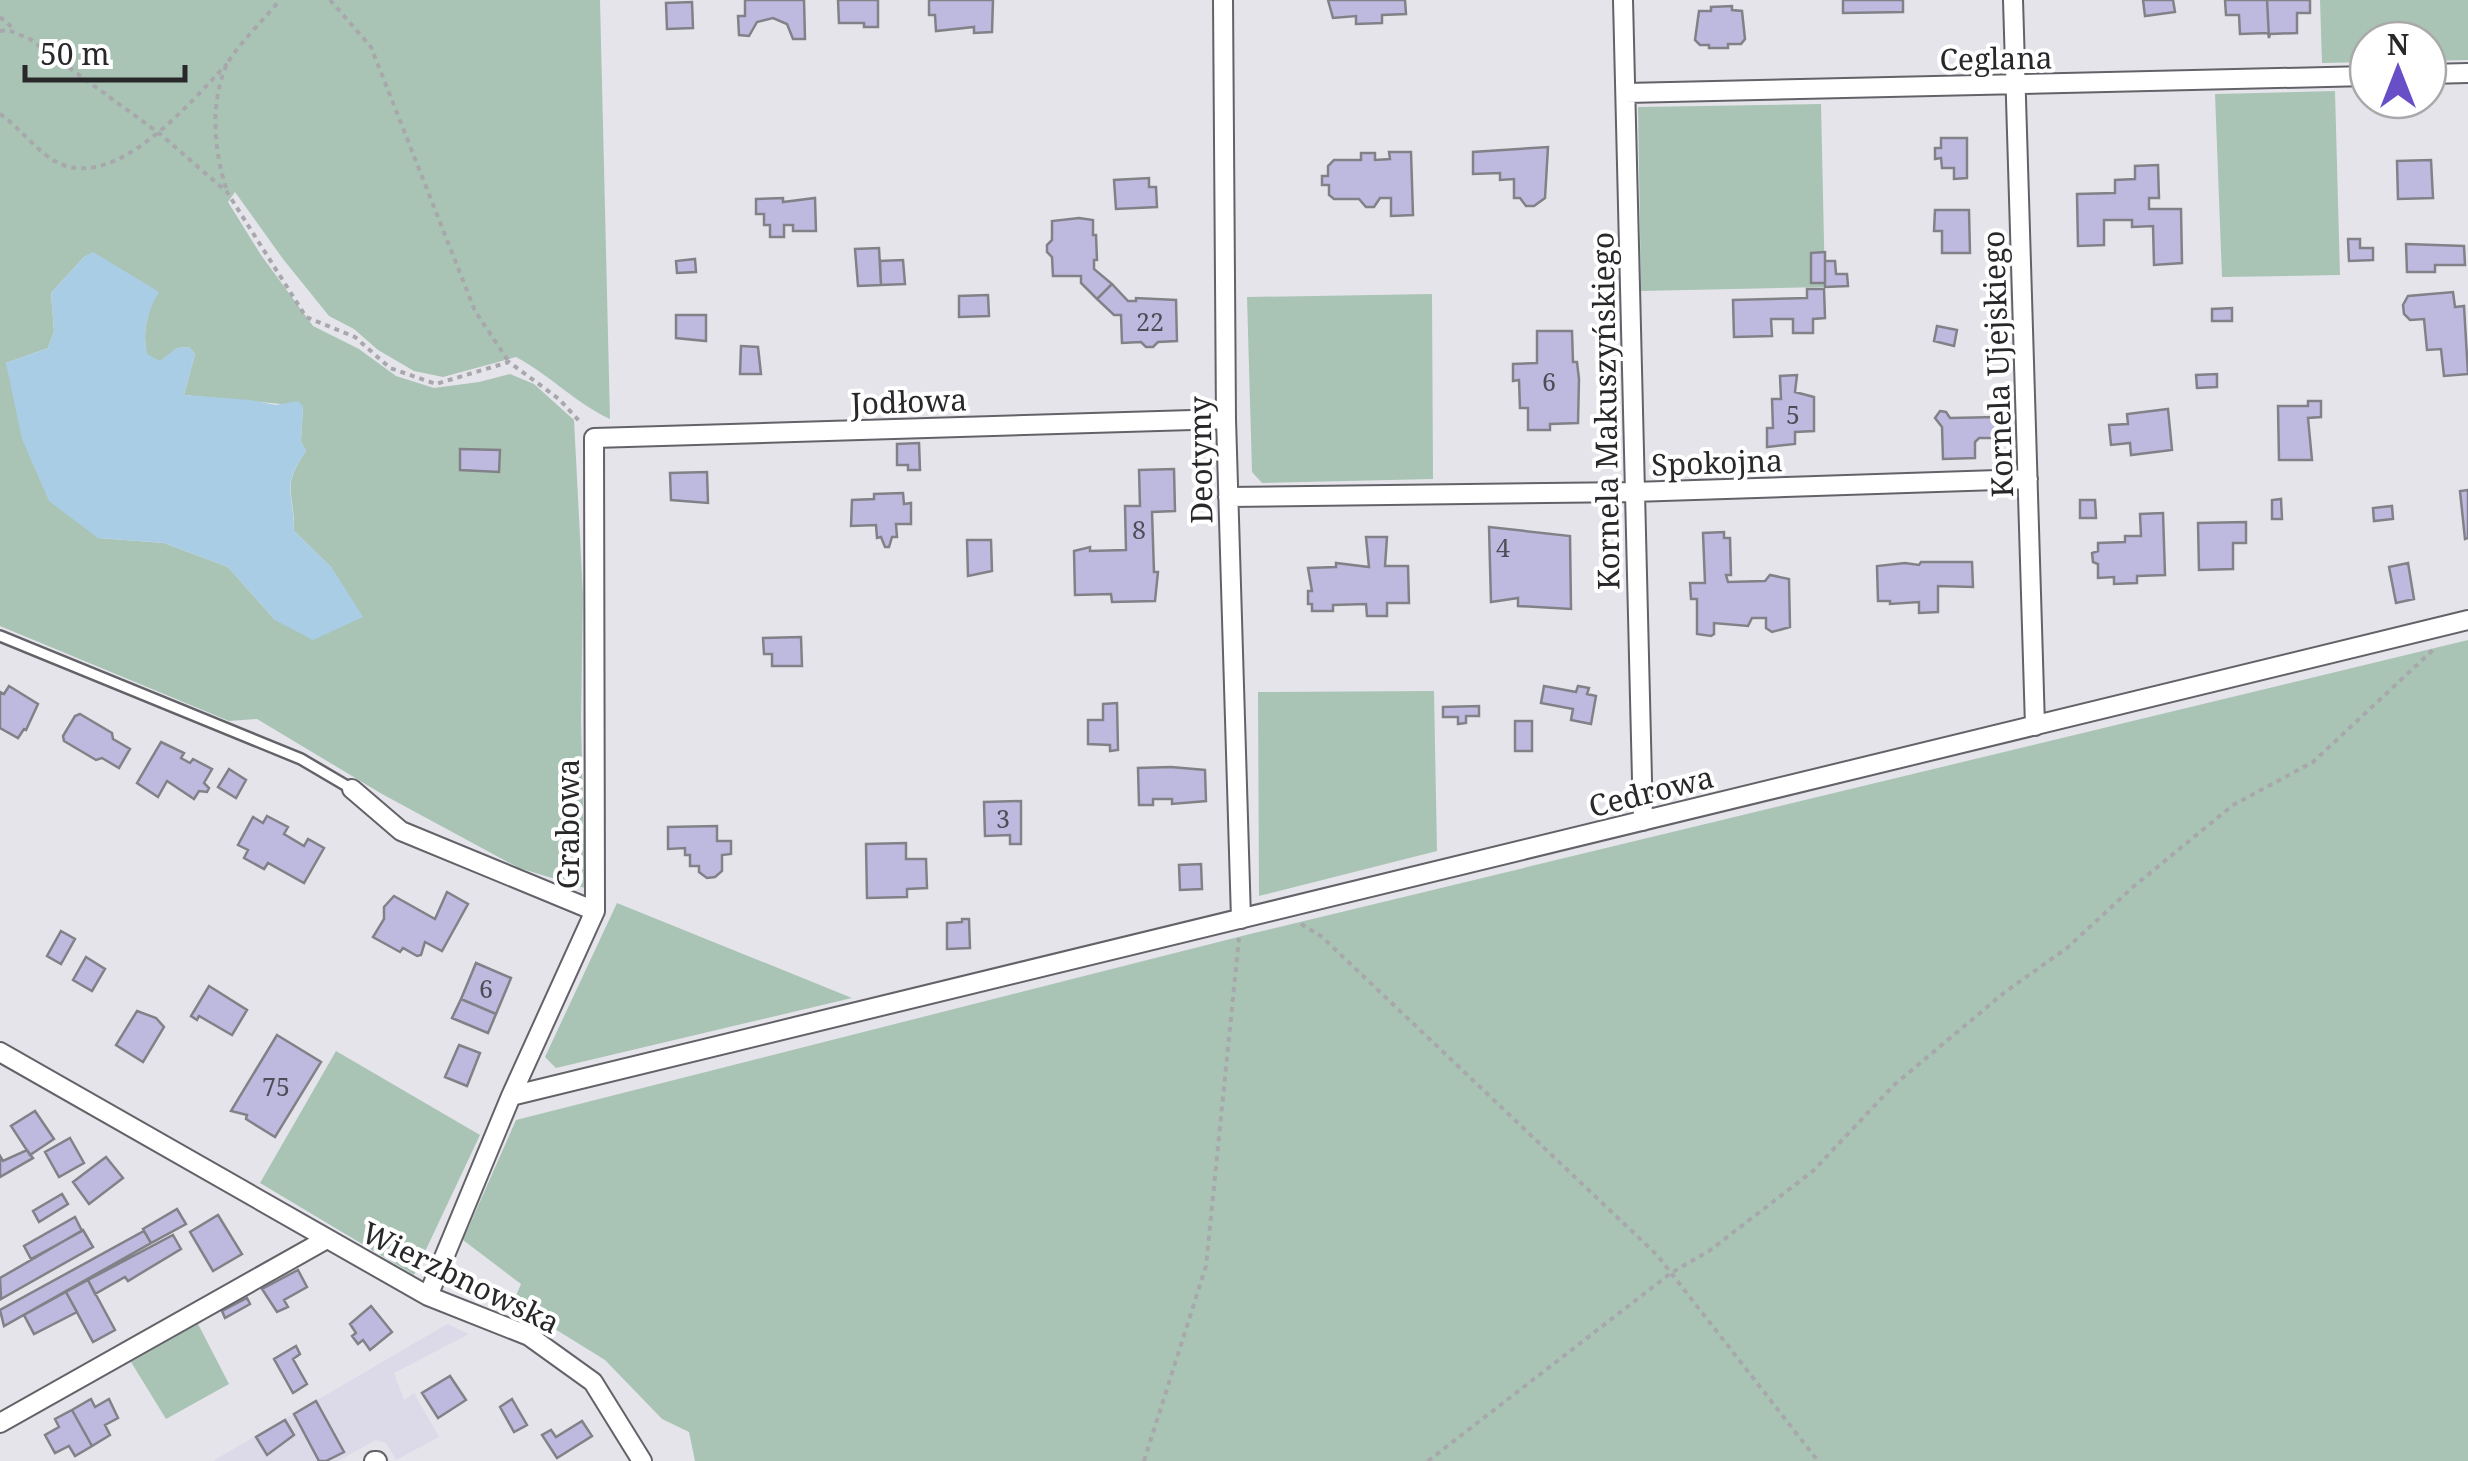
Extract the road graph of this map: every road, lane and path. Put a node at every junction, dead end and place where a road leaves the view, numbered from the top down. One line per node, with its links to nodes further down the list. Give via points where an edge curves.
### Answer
1 (280, 0): 9 (path)
2 (330, 0): 16 (path, via 372,48 474,311)
3 (1223, 0): 17 (street, Deotymy)
4 (1624, 0): 12 (street, Kornela Makuszyńskiego)
5 (2012, 0): 11 (street, Kornela Ujejskiego)
6 (0, 16): 8 (path)
7 (0, 31): 8 (path)
8 (20, 34): 14 (path)
9 (226, 64): 14 (path); 15 (path, via 216,154)
10 (2348, 77): 11 (street, Ceglana)
11 (2015, 86): 12 (street, Ceglana); 19 (street, Kornela Ujejskiego)
12 (1626, 92): 20 (street, Kornela Makuszyńskiego)
13 (0, 114): 14 (path, via 54,161 80,168 106,163)
14 (160, 134): 15 (path)
15 (228, 192): 16 (path, via 306,318 355,337 390,368 436,384)
16 (509, 362): 18 (path, via 559,399)
17 (1226, 419): 18 (street, Jodłowa); 21 (street, Deotymy)
18 (594, 438): 28 (street, Grabowa)
19 (2028, 480): 20 (street, Spokojna); 25 (street, Kornela Ujejskiego)
20 (1633, 492): 21 (street, Spokojna); 27 (street, Kornela Makuszyńskiego)
21 (1228, 497): 30 (street, Deotymy)
22 (2468, 620): 25 (street, Cedrowa)
23 (0, 636): 26 (lane, via 302,760)
24 (2438, 645): 34 (path, via 2313,762 2233,805 1894,1085 1812,1170 1710,1251)
25 (2036, 726): 27 (street, Cedrowa)
26 (352, 789): 28 (street, via 401,831)
27 (1643, 821): 29 (street, Cedrowa)
28 (594, 911): 32 (street, Grabowa)
29 (1280, 912): 30 (street, Cedrowa); 34 (path, via 1321,936)
30 (1241, 919): 32 (street, Cedrowa); 38 (path, via 1206,1266)
31 (0, 1052): 33 (street, Wierzbnowska)
32 (512, 1096): 35 (street, Grabowa)
33 (325, 1240): 35 (street, Wierzbnowska); 36 (street, Wierzbnowska)
34 (1671, 1273): 39 (path); 40 (path)
35 (428, 1296): 37 (street, Wierzbnowska, via 529,1336 574,1366 593,1382)
36 (0, 1422)
37 (642, 1461)
38 (1144, 1461)
39 (1428, 1461)
40 (1818, 1461)

